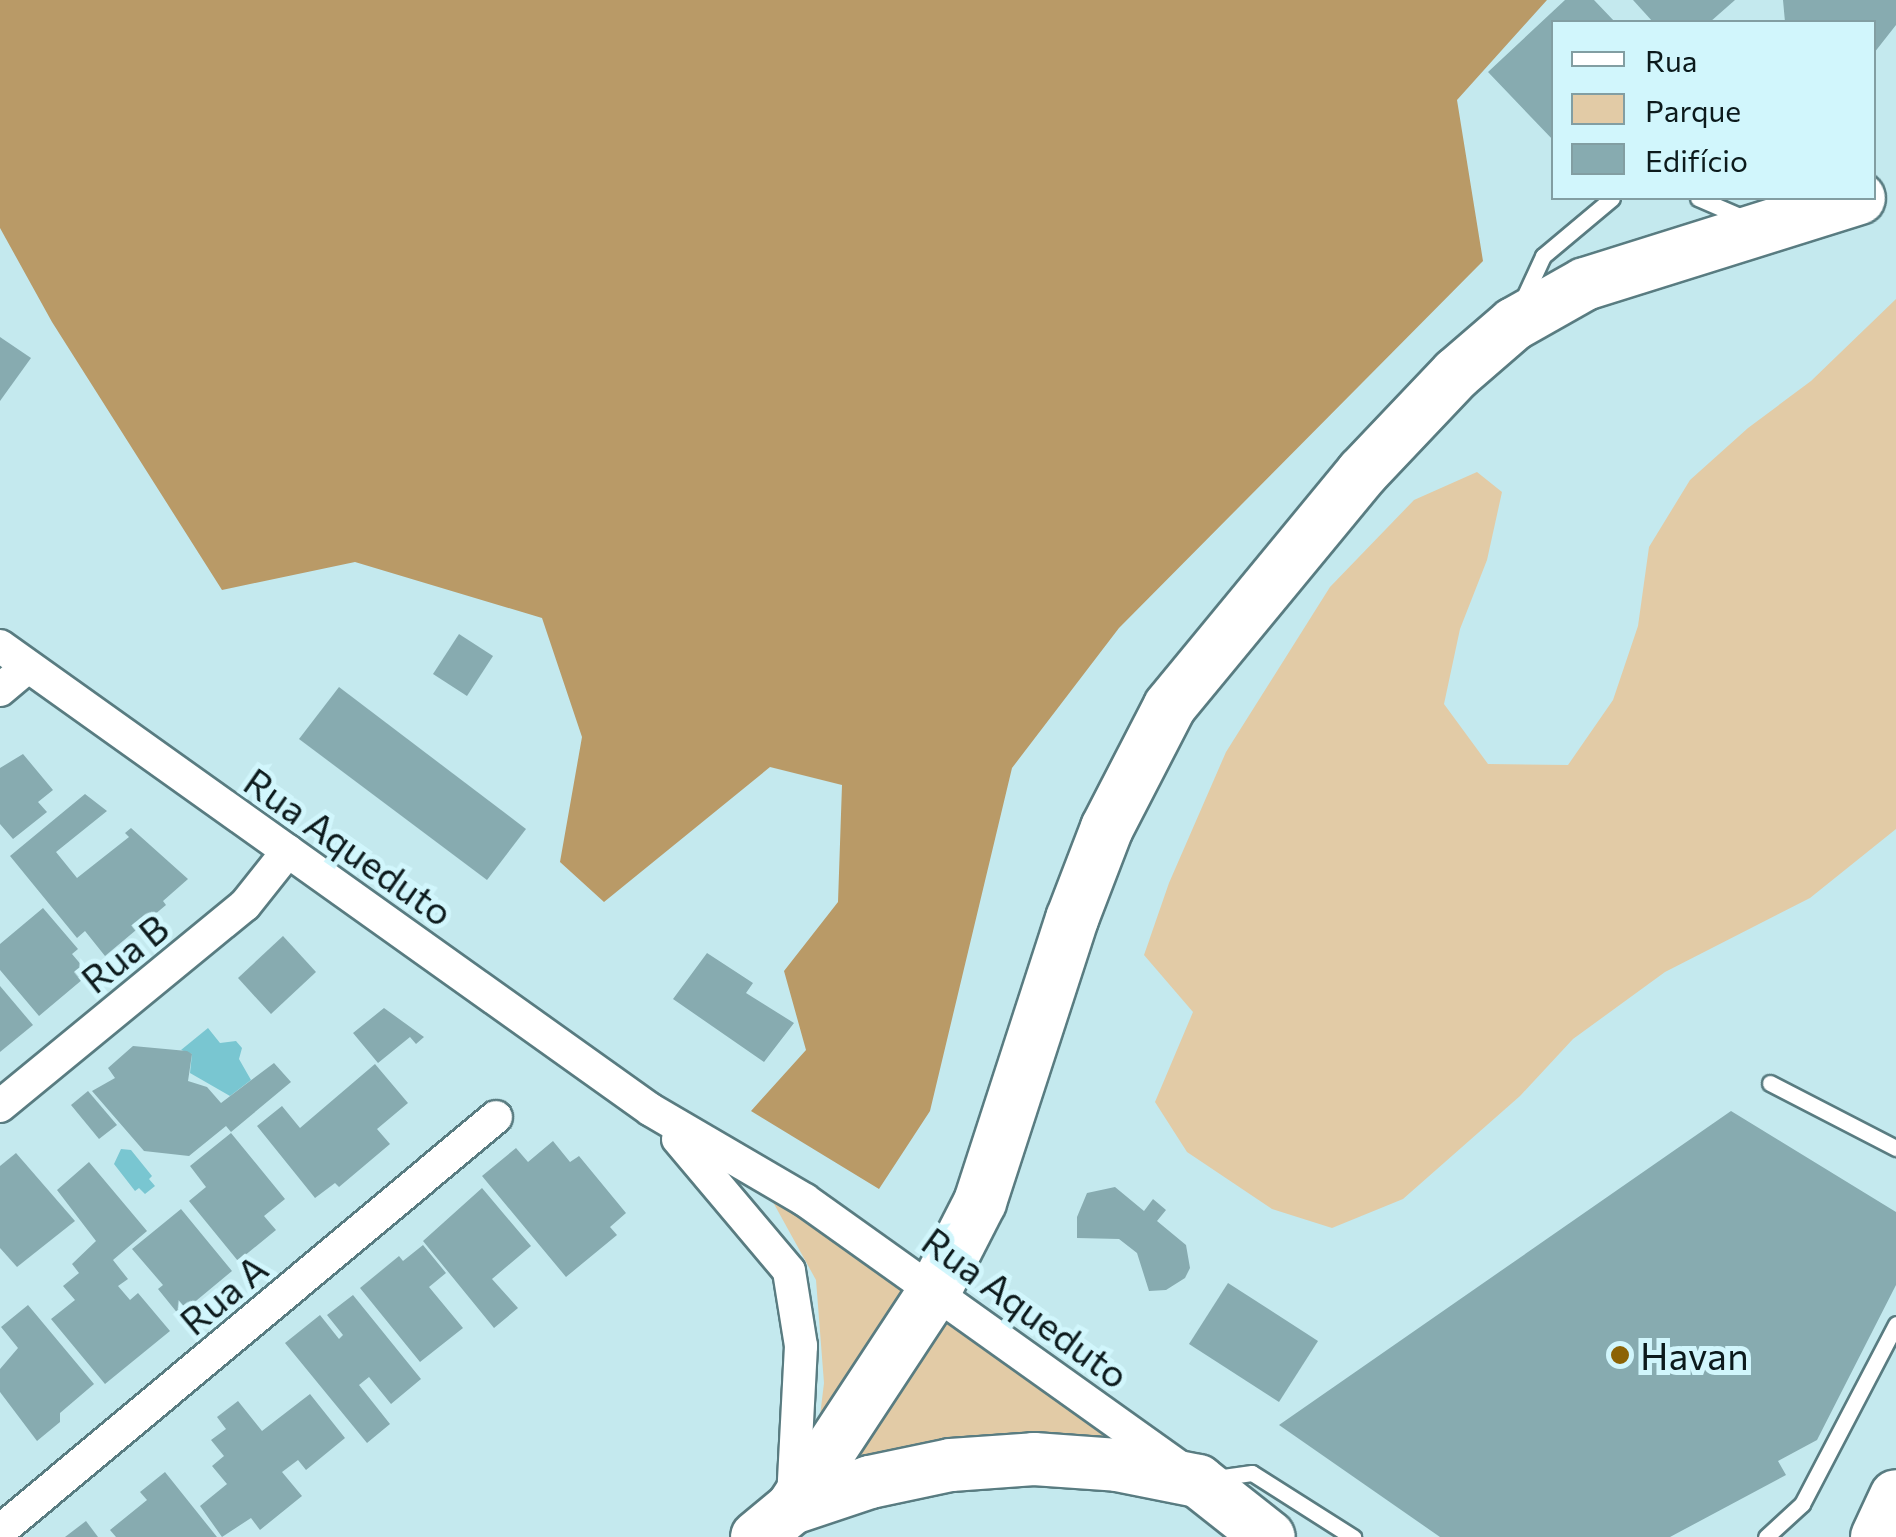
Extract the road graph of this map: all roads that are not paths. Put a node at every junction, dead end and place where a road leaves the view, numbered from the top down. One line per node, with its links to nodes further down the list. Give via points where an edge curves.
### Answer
1 (1610, 200): 5 (lane, via 1542,256)
2 (1703, 200): 4 (lane)
3 (1853, 200): 4 (main road)
4 (1764, 227): 5 (main road, via 1585,284)
5 (1514, 324): 15 (main road, via 1362,473 1160,721 1107,828 980,1202)
6 (0, 646): 7 (street, Rua Aqueduto)
7 (27, 667): 8 (street); 9 (street, Rua Aqueduto)
8 (0, 690)
9 (288, 851): 11 (street, Rua B, via 245,905); 12 (street, Rua Aqueduto)
10 (1770, 1083): 14 (lane)
11 (0, 1106)
12 (651, 1110): 15 (street, Rua Aqueduto, via 804,1200); 19 (street, Rua Aqueduto, via 789,1271 802,1346)
13 (496, 1118): 20 (street, Rua A)
14 (1896, 1148)
15 (935, 1290): 17 (street, Rua Aqueduto); 19 (main road)
16 (1896, 1324): 23 (lane, via 1802,1504)
17 (1198, 1481): 19 (main road, via 1117,1465 952,1465 870,1482); 21 (main road); 22 (lane, via 1252,1473)
18 (1896, 1496): 24 (main road)
19 (773, 1527)
20 (0, 1531)
21 (1269, 1537)
22 (1353, 1537)
23 (1766, 1537)
24 (1877, 1537)

